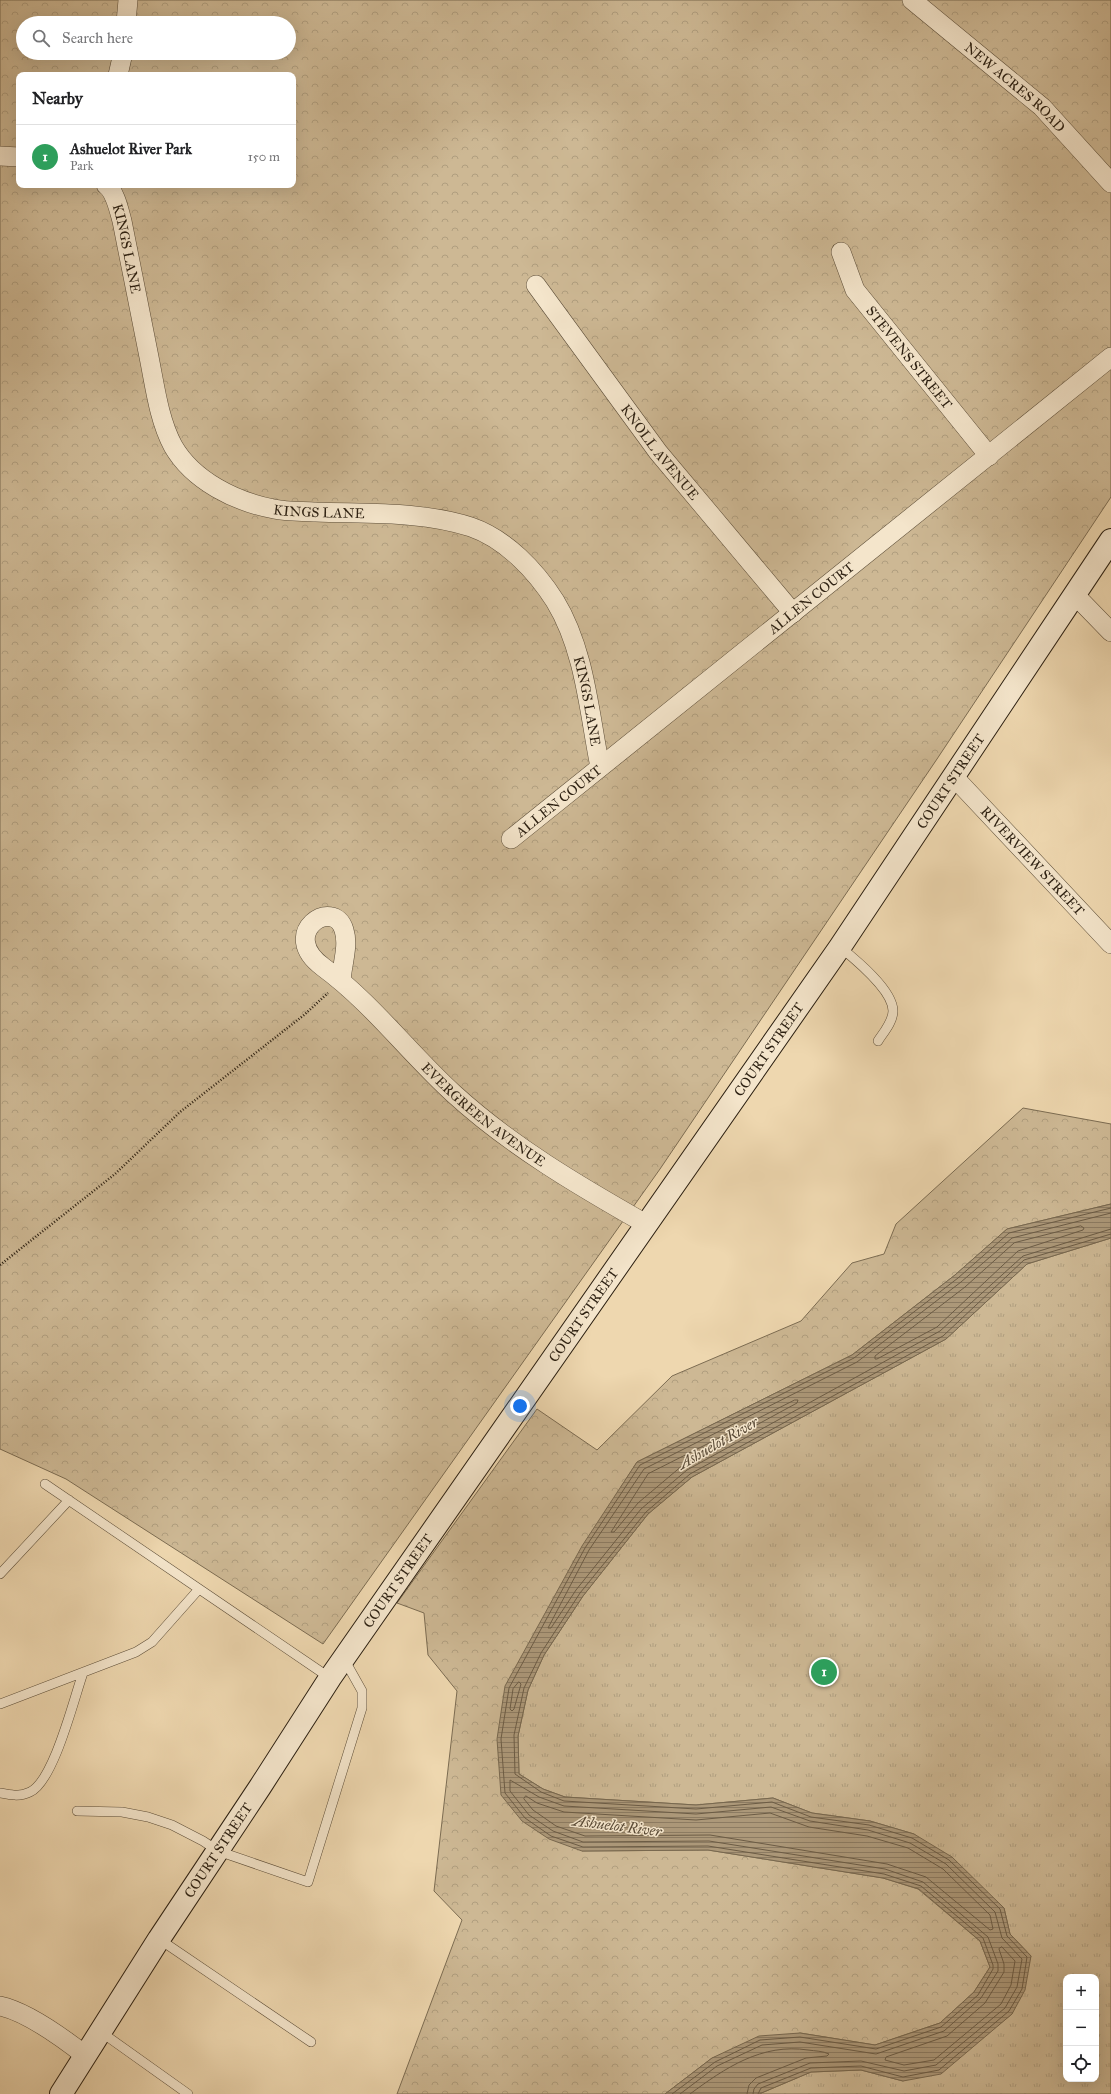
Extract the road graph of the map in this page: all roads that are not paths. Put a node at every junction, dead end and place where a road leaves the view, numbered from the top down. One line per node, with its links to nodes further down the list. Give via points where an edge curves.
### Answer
1 (128, 0): 3 (street)
2 (912, 0): 8 (street, NEW ACRES ROAD, via 1042,107)
3 (127, 16)
4 (121, 60): 5 (street)
5 (119, 72)
6 (0, 156): 7 (street)
7 (16, 157)
8 (1111, 183)
9 (109, 188): 18 (street, KINGS LANE, via 122,221 159,408 173,446 191,470 217,487 248,502 276,510 428,517 472,528 500,542 542,583 556,602 571,635 579,655)
10 (841, 252): 13 (street, STEVENS STREET, via 855,290)
11 (536, 285): 16 (street, KNOLL AVENUE, via 658,452)
12 (1111, 357): 13 (street, ALLEN COURT)
13 (989, 456): 16 (street, ALLEN COURT)
14 (1111, 540): 15 (main road, COURT STREET)
15 (1075, 595): 17 (street); 19 (main road, COURT STREET)
16 (792, 613): 18 (street, ALLEN COURT)
17 (1111, 632)
18 (600, 767): 20 (street, ALLEN COURT)
19 (954, 777): 21 (street, RIVERVIEW STREET); 22 (main road, COURT STREET)
20 (511, 839)
21 (1111, 944)
22 (840, 947): 24 (lane, via 861,963 890,999 893,1011 889,1024); 25 (main road, COURT STREET)
23 (341, 980): 25 (street, EVERGREEN AVENUE, via 453,1093 481,1117 580,1187)
24 (878, 1041)
25 (646, 1224): 30 (main road, COURT STREET)
26 (45, 1484): 27 (lane)
27 (69, 1500): 28 (lane); 29 (lane)
28 (0, 1574)
29 (199, 1589): 31 (lane, via 152,1642 136,1652); 32 (lane)
30 (344, 1659): 32 (main road, COURT STREET); 36 (lane, via 362,1691 362,1708 308,1882)
31 (83, 1673): 33 (lane); 34 (lane, via 56,1755 42,1782 31,1792 17,1796)
32 (330, 1678): 36 (main road, COURT STREET)
33 (0, 1704)
34 (0, 1793)
35 (77, 1811): 36 (lane, via 122,1812 148,1817 203,1841)
36 (218, 1851): 37 (main road, COURT STREET)
37 (159, 1938): 39 (main road, COURT STREET); 40 (lane)
38 (0, 2006): 41 (street, via 22,2014)
39 (100, 2032): 41 (main road, COURT STREET); 43 (lane)
40 (311, 2042)
41 (86, 2056): 42 (main road, COURT STREET)
42 (61, 2094)
43 (188, 2094)

